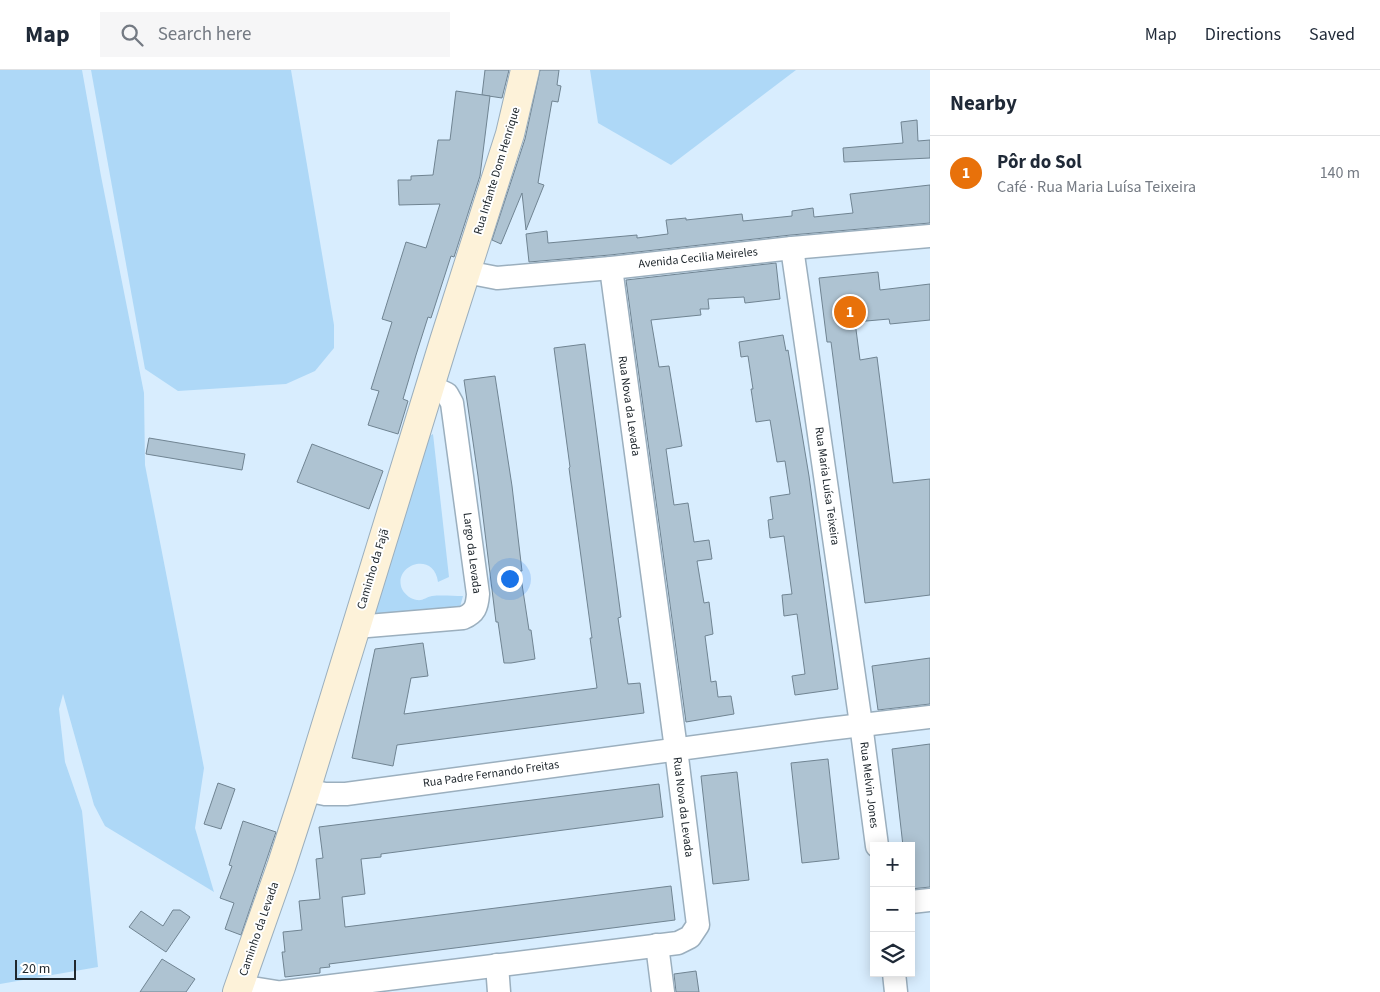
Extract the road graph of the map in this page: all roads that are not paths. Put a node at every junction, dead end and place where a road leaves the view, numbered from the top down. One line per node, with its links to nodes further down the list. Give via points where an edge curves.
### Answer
1 (525, 70): 5 (street, Rua Infante Dom Henrique, via 510,134)
2 (930, 236): 3 (street, Avenida Cecilia Meireles)
3 (792, 248): 4 (street, Avenida Cecilia Meireles); 9 (street, Rua Maria Luísa Teixeira)
4 (611, 268): 5 (street, Avenida Cecilia Meireles, via 497,278); 10 (street, Rua Nova da Levada)
5 (466, 272): 6 (street, Caminho da Fajã)
6 (430, 386): 7 (street, Caminho da Fajã); 7 (street, Largo da Levada, via 447,394 452,403 478,594 477,607 463,618)
7 (356, 627): 11 (street, Caminho da Fajã)
8 (930, 717): 9 (street, Rua Padre Fernando Freitas)
9 (861, 724): 10 (street, Rua Padre Fernando Freitas); 12 (street, Rua Melvin Jones)
10 (676, 749): 11 (street, Rua Padre Fernando Freitas, via 346,794); 16 (street, Rua Nova da Levada, via 698,925 690,937)
11 (306, 790): 13 (street, Caminho da Fajã)
12 (876, 842)
13 (281, 866): 19 (street, Caminho da Levada)
14 (930, 900): 15 (street)
15 (915, 902)
16 (657, 945): 17 (street, Rua Nova da Levada); 23 (street)
17 (497, 966): 20 (street, Rua Nova da Levada); 22 (street)
18 (894, 977): 24 (street)
19 (238, 989): 21 (street)
20 (297, 991)
21 (276, 992)
22 (499, 992)
23 (663, 992)
24 (896, 992)

